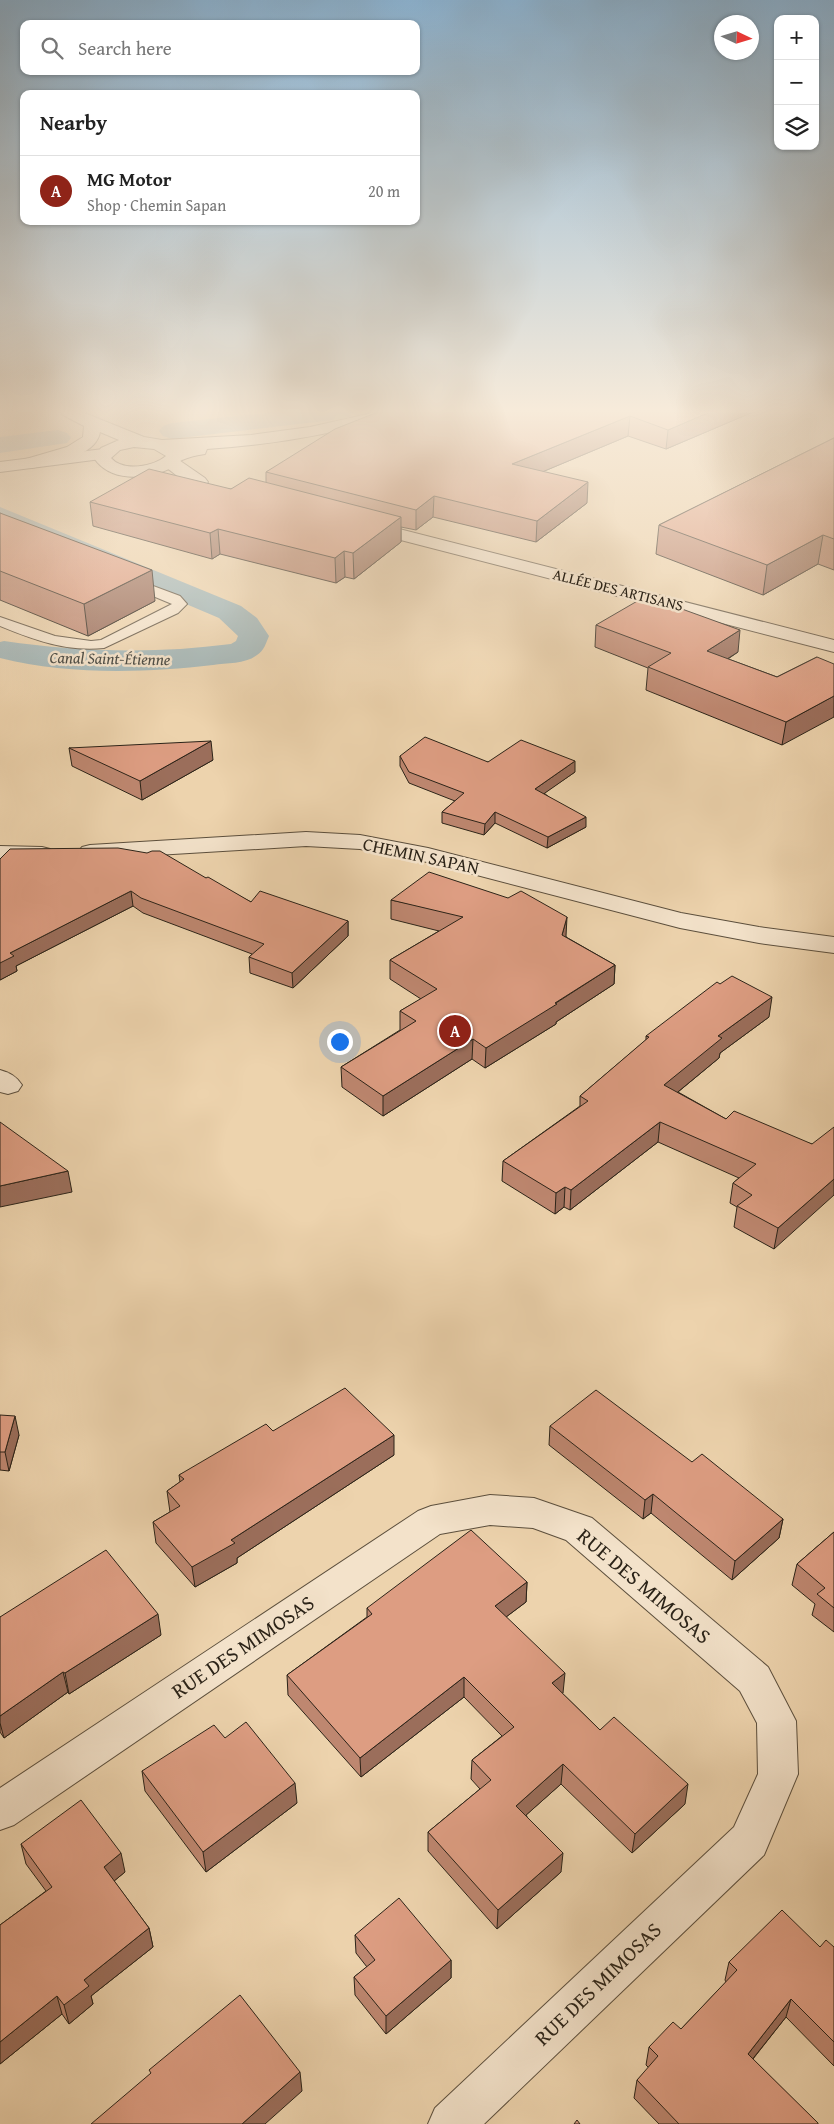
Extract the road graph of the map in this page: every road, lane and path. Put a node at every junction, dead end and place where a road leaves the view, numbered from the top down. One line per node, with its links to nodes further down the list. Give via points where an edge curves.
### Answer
1 (351, 521): 4 (street, ALLÉE DES ARTISANS)
2 (120, 577): 3 (lane, via 175,599 180,604 95,646 50,640)
3 (0, 621)
4 (834, 646)
5 (0, 853): 6 (street, CHEMIN SAPAN, via 66,853 306,839 360,842 428,855 680,920)
6 (834, 945)
7 (0, 1811): 8 (street, RUE DES MIMOSAS, via 430,1521 490,1510 534,1513 580,1529 754,1679 776,1721 778,1774 749,1841)
8 (451, 2124)

